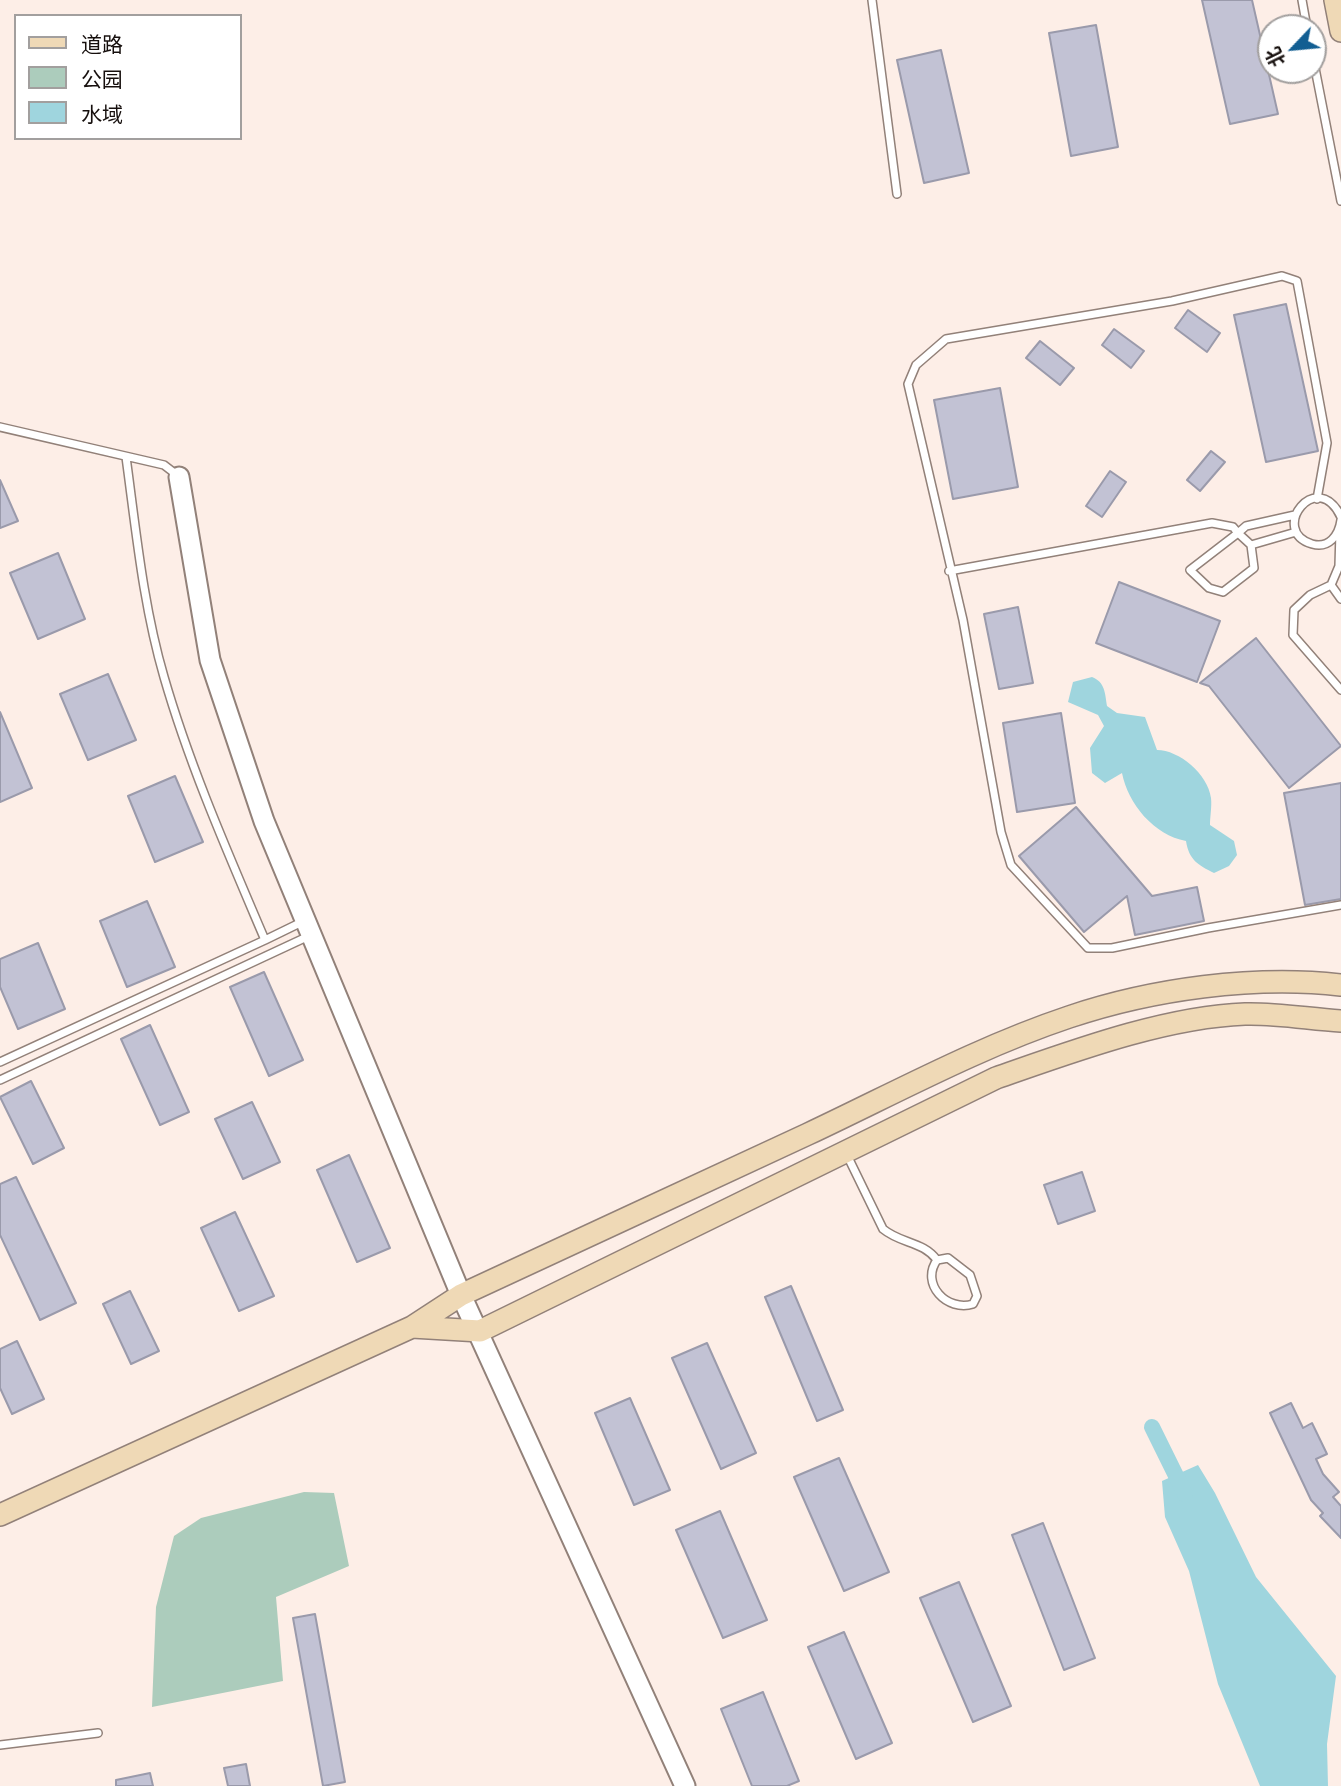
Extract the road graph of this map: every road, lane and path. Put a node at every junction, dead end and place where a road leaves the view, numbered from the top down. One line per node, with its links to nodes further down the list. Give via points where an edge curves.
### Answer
1 (872, 0): 5 (lane)
2 (1335, 0): 3 (main road)
3 (1341, 32)
4 (1318, 84): 6 (lane)
5 (897, 194)
6 (1341, 201)
7 (0, 427): 8 (lane)
8 (126, 457): 9 (lane, via 164,465); 23 (lane, via 150,621 164,677 203,793)
9 (179, 477): 22 (street, via 210,660 264,821)
10 (1317, 499): 11 (lane, via 1299,506); 12 (lane, via 1336,506); 17 (lane, via 1327,443 1297,281 1282,276 1172,301 946,339 916,365 908,384)
11 (1295, 515): 14 (lane); 15 (lane, via 1246,526)
12 (1341, 519): 13 (lane)
13 (1340, 531): 14 (lane, via 1331,542 1318,546 1305,542); 18 (lane, via 1339,566)
14 (1296, 532): 16 (lane)
15 (1238, 533): 16 (lane); 16 (lane, via 1190,570 1209,588 1223,592 1254,568); 17 (lane, via 1233,527 1212,523)
16 (1251, 545)
17 (949, 571): 21 (lane, via 963,620 1011,865 1070,933 1088,948 1112,948)
18 (1331, 585): 19 (lane); 20 (lane, via 1294,610 1293,635)
19 (1341, 599)
20 (1341, 691)
21 (1341, 905)
22 (309, 927): 23 (lane); 27 (lane); 30 (street)
23 (265, 940): 26 (lane)
24 (1341, 985): 30 (main road, via 1256,983 1143,996 1068,1017)
25 (1341, 1021): 28 (main road, via 1244,1014 1157,1027 996,1078)
26 (0, 1062)
27 (0, 1080)
28 (845, 1152): 29 (lane, via 883,1229 892,1237 928,1247); 32 (main road)
29 (937, 1260): 29 (lane, via 931,1276 938,1295 953,1304 974,1304 977,1296 970,1275 948,1258)
30 (461, 1295): 31 (main road); 32 (street)
31 (412, 1326): 32 (main road); 33 (main road)
32 (480, 1331): 36 (street)
33 (0, 1514)
34 (98, 1733): 35 (lane)
35 (0, 1745)
36 (685, 1786)

